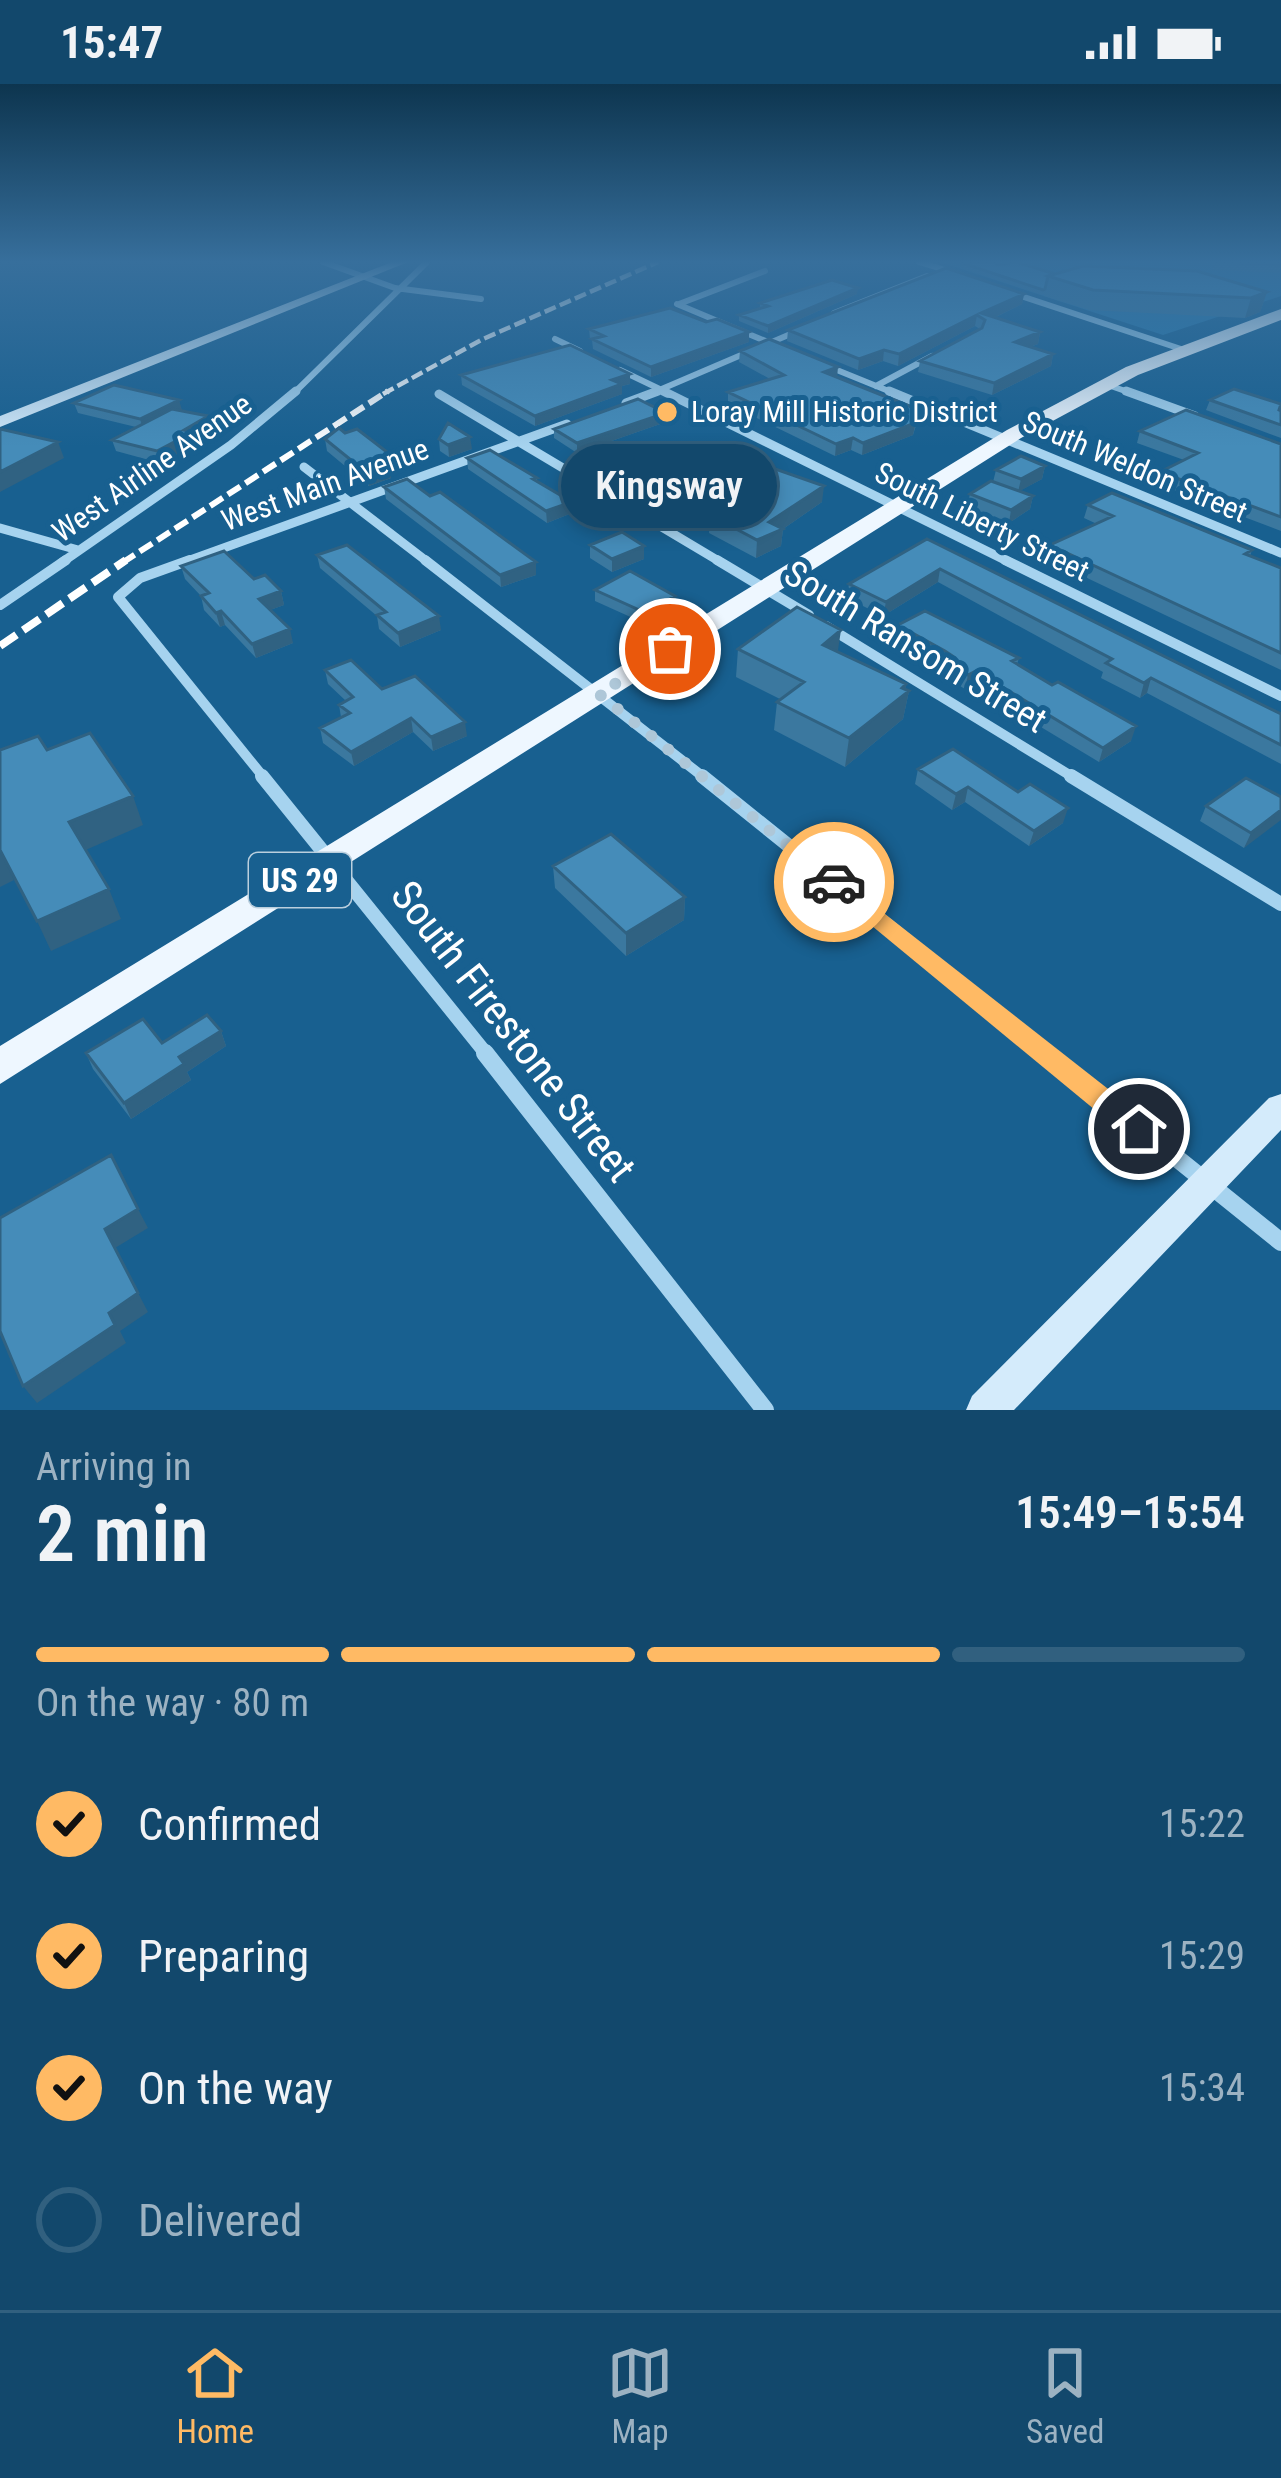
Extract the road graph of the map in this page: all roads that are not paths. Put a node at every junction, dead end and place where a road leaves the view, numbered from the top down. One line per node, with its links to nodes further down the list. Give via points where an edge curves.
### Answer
1 (246, 324): 21 (main road)
2 (362, 324): 29 (street, West Airline Avenue, via 262,422)
3 (724, 324): 8 (street)
4 (810, 324): 8 (street)
5 (1106, 324): 10 (street)
6 (1254, 324): 10 (main road, US 29)
7 (555, 339): 12 (street)
8 (772, 344): 9 (street); 17 (street)
9 (783, 348)
10 (1184, 350): 15 (main road, US 29)
11 (936, 355): 16 (street)
12 (598, 359)
13 (814, 361): 16 (street, South Weldon Street)
14 (620, 370): 17 (street, South Liberty Street)
15 (1106, 384): 22 (street); 23 (main road, US 29)
16 (876, 386): 23 (street, South Weldon Street)
17 (662, 390): 19 (street); 27 (street, South Liberty Street)
18 (439, 394): 24 (street, South Ransom Street)
19 (621, 405)
20 (580, 420): 24 (street, West Main Avenue)
21 (0, 422)
22 (1215, 423)
23 (1006, 439): 27 (main road, US 29); 30 (street, South Weldon Street)
24 (518, 442): 26 (street, West Main Avenue); 32 (street, South Ransom Street)
25 (304, 467): 26 (street)
26 (350, 502): 31 (street, West Main Avenue); 34 (street)
27 (898, 507): 32 (main road, US 29); 35 (street, South Liberty Street)
28 (0, 528): 29 (street)
29 (78, 550): 33 (street, West Airline Avenue)
30 (1281, 553)
31 (123, 588): 36 (street, South Firestone Street, via 120,601)
32 (766, 589): 34 (main road, US 29); 37 (street, South Ransom Street)
33 (0, 604)
34 (599, 694): 36 (main road, US 29); 40 (street)
35 (1281, 696)
36 (332, 861): 38 (main road, US 29); 42 (street, South Firestone Street)
37 (1281, 904)
38 (0, 1067)
39 (1281, 1108): 40 (main road)
40 (1208, 1184): 41 (street); 43 (main road)
41 (1281, 1242)
42 (765, 1410)
43 (986, 1410)

